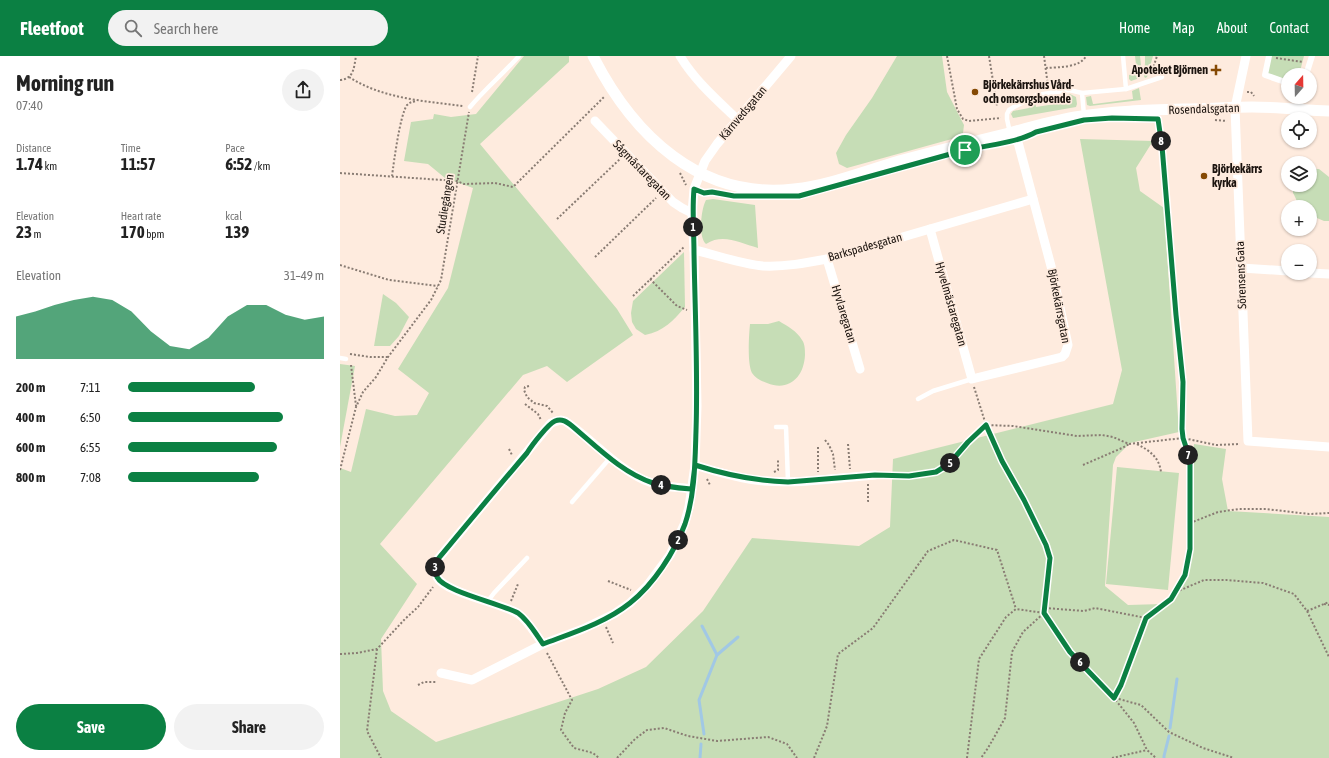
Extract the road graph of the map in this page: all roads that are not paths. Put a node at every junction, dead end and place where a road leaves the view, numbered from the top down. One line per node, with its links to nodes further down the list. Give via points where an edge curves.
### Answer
1 (519, 56): 14 (lane)
2 (593, 56): 21 (street, Rosendalsgatan, via 618,98 640,126 672,156)
3 (680, 56): 18 (street, via 697,80)
4 (791, 56): 18 (street, Kärnvedsgatan)
5 (1123, 56): 12 (lane)
6 (1246, 56): 15 (street, Sörensens Gata)
7 (1268, 56): 11 (street, via 1265,75)
8 (1312, 56): 9 (street)
9 (1308, 68)
10 (1162, 77): 12 (lane)
11 (1281, 81)
12 (1126, 89): 13 (lane)
13 (1082, 93): 17 (lane); 20 (lane, via 1069,90 1037,94 1014,106 1009,110 1007,118)
14 (470, 107)
15 (1235, 108): 16 (street, Rosendalsgatan); 17 (street, Rosendalsgatan, via 1157,115); 27 (street, Sörensens Gata)
16 (1329, 111)
17 (1084, 116): 20 (street, Rosendalsgatan)
18 (738, 120): 21 (street, Kärnvedsgatan, via 717,144)
19 (595, 121): 23 (street, Sågmästaregatan, via 673,202)
20 (1013, 132): 21 (street, Rosendalsgatan, via 943,149 815,186 794,189 750,189); 22 (street, Björkekärrsgatan)
21 (700, 173): 23 (street, Kärnvedsgatan, via 694,189)
22 (1033, 198): 24 (street, Barkspadesgatan); 34 (street, Björkekärrsgatan, via 1051,266 1067,350 1062,357)
23 (692, 213): 25 (street, Kärnvedsgatan)
24 (930, 229): 26 (street, Barkspadesgatan); 34 (street, Hyvelmästaregatan)
25 (694, 250): 26 (street, Barkspadesgatan, via 762,266 787,266); 39 (street, Kärnvedsgatan)
26 (827, 258): 33 (street, Hyvlaregatan)
27 (1241, 268): 28 (street); 37 (street, Sörensens Gata, via 1248,441)
28 (1281, 271)
29 (1317, 273): 30 (street)
30 (1329, 274)
31 (340, 358): 32 (lane)
32 (348, 360)
33 (860, 369)
34 (972, 379): 35 (lane, Björkekärrsgatan, via 932,391)
35 (918, 399)
36 (776, 427): 41 (lane, via 786,427)
37 (1329, 447)
38 (610, 458): 42 (street, via 644,480 664,486); 43 (lane); 45 (street, via 572,426 561,420 551,423 438,559 435,571 438,579 449,587)
39 (695, 465): 41 (street, via 762,481); 42 (street, Kärnvedsgatan)
40 (871, 475): 41 (street)
41 (788, 482)
42 (692, 489): 46 (street, Kärnvedsgatan, via 678,540 659,572 640,593 630,603 603,619)
43 (572, 502)
44 (528, 558): 45 (lane)
45 (488, 601): 46 (street, via 522,617)
46 (543, 644): 47 (street, Kärnvedsgatan, via 472,680)
47 (444, 674)

